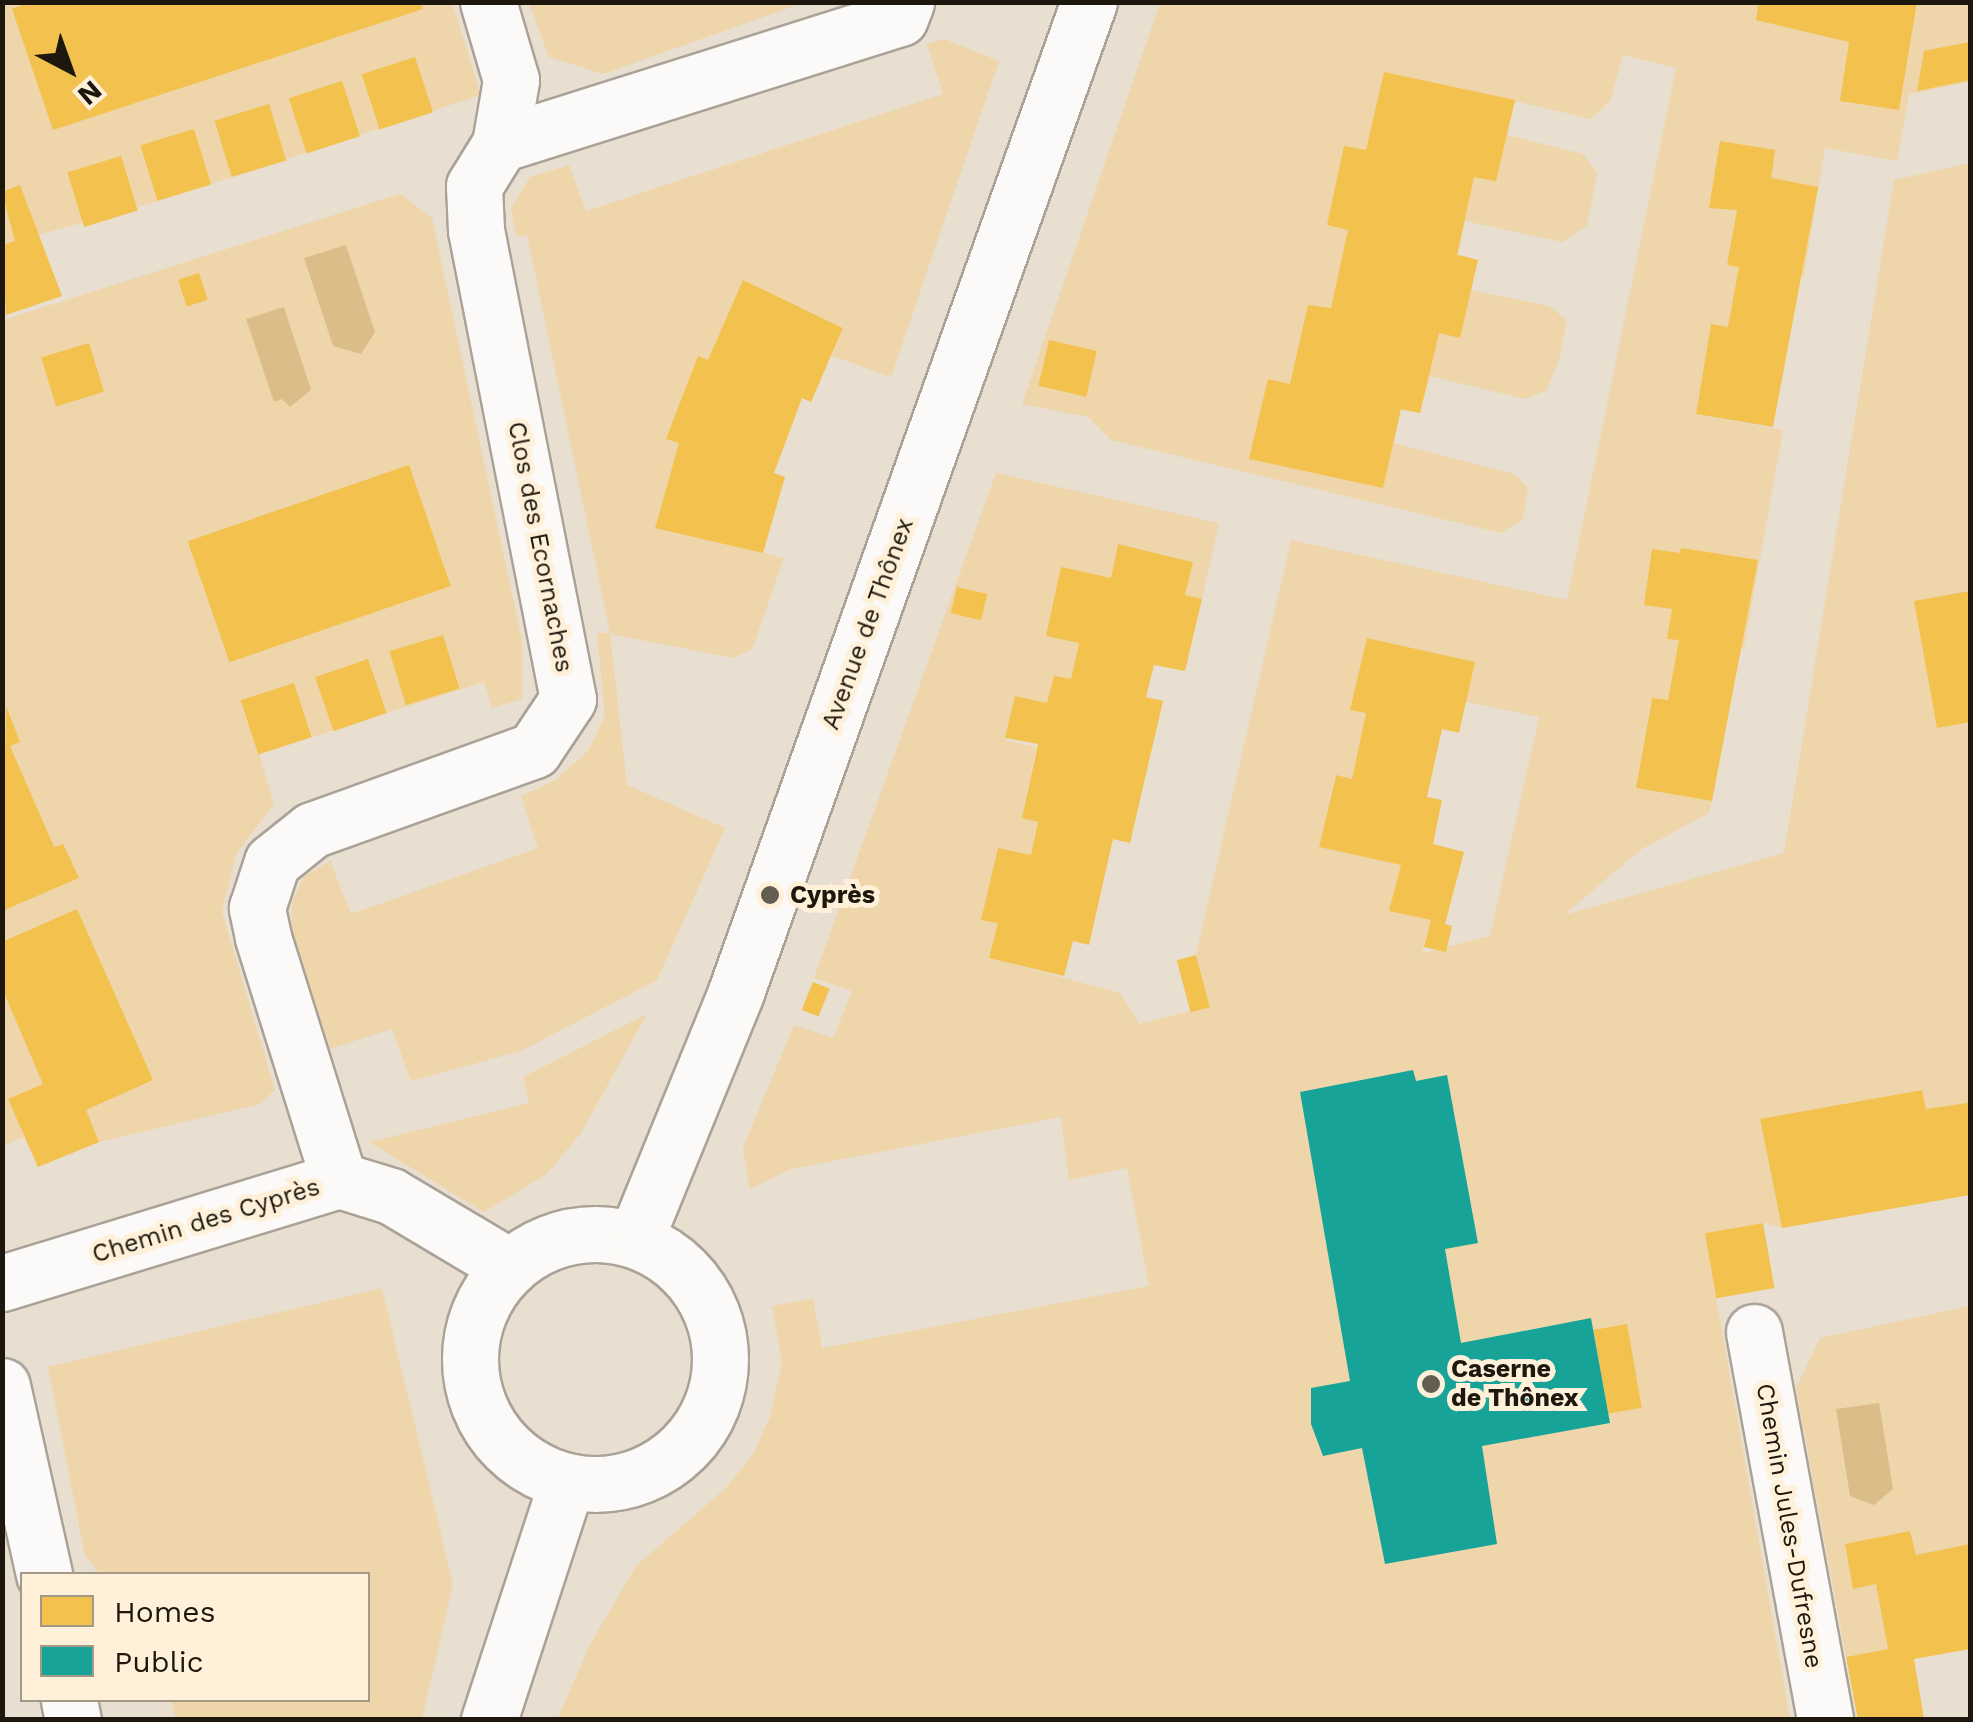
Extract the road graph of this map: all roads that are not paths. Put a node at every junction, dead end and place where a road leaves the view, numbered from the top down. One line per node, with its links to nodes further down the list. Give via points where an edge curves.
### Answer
1 (488, 2): 4 (street, Clos des Ecornaches, via 511,80)
2 (906, 2): 4 (street, via 900,18)
3 (1089, 2): 6 (street, Avenue de Thônex, via 736,992)
4 (500, 144): 5 (street, Clos des Ecornaches, via 474,186 476,230 568,700 534,750 312,830 272,862 257,908 262,937)
5 (339, 1180): 7 (street, Chemin des Cyprès, via 390,1196); 8 (street, Chemin des Cyprès)
6 (635, 1240): 7 (street, via 571,1236 540,1246); 11 (street, via 682,1268 705,1298 720,1362 713,1404 692,1439 661,1466 632,1480)
7 (510, 1267): 11 (street, via 486,1298 472,1332 476,1400 515,1457)
8 (2, 1283)
9 (1754, 1332): 14 (street, Chemin Jules-Dufresne)
10 (2, 1386): 12 (street)
11 (567, 1482): 13 (street)
12 (44, 1572)
13 (489, 1720)
14 (1824, 1720)

